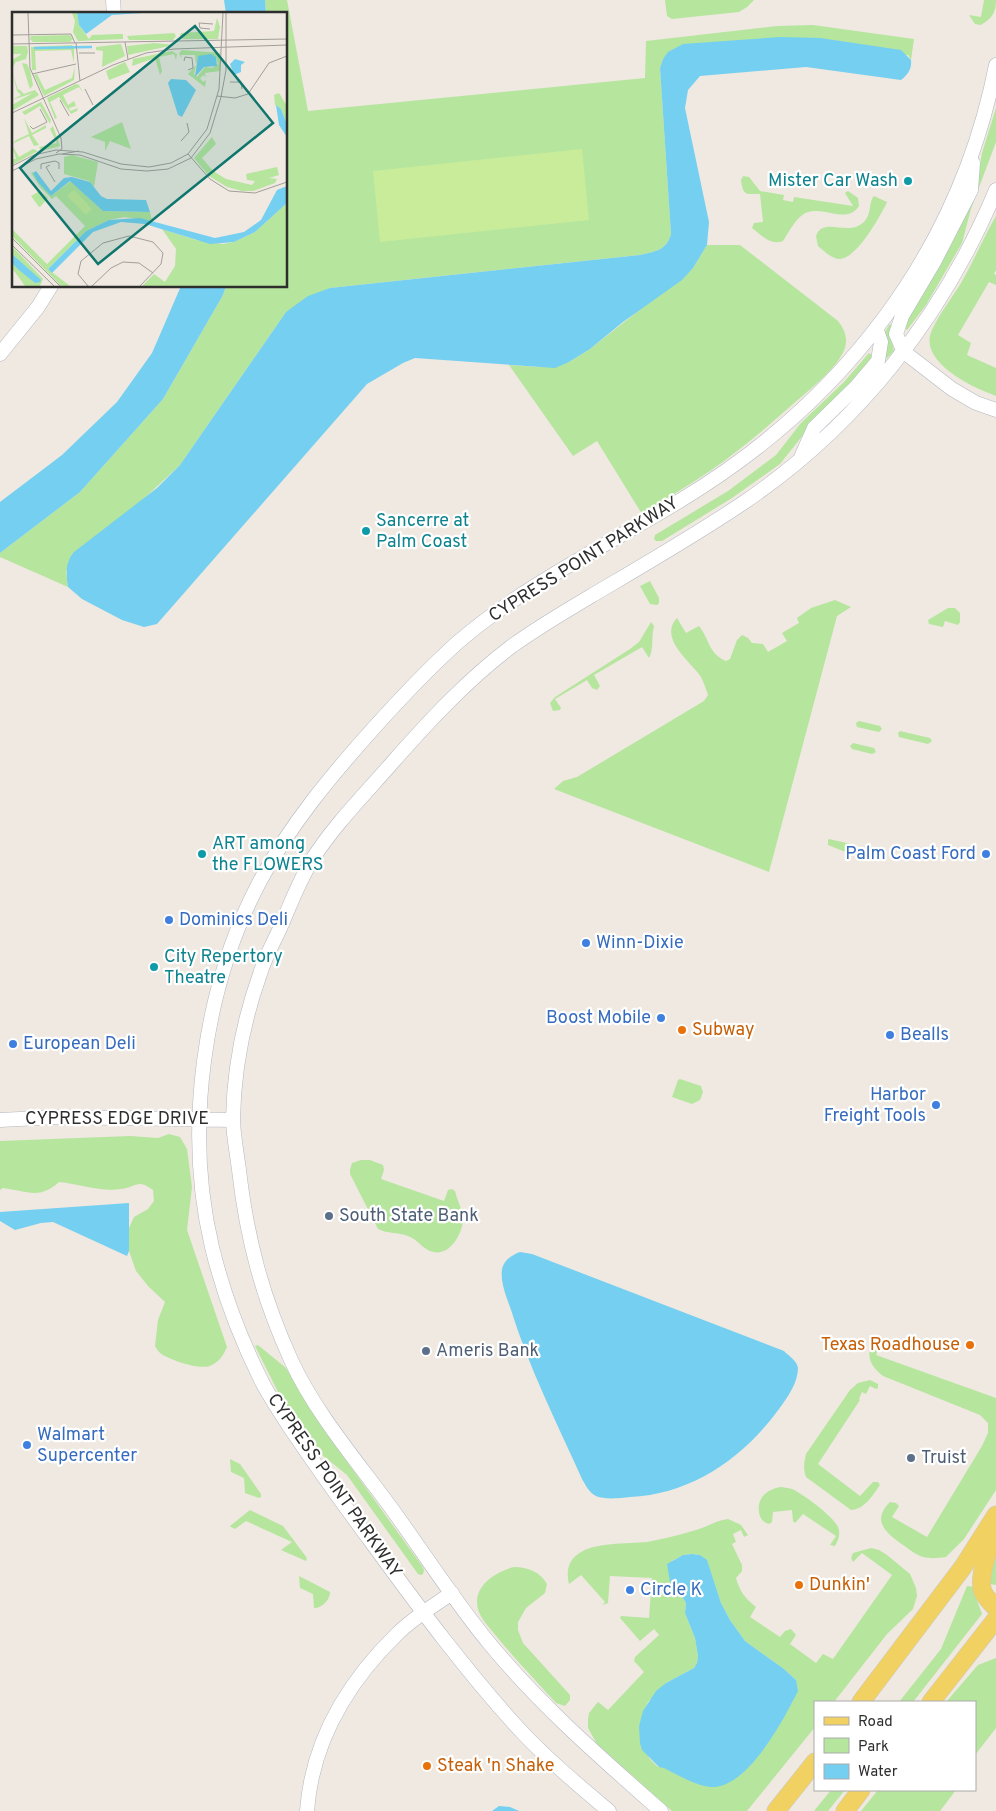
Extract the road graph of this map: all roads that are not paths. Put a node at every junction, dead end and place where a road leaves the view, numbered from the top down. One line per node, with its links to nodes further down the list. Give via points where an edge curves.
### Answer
1 (996, 65): 2 (street, CYPRESS POINT PARKWAY)
2 (975, 144): 5 (street, CYPRESS POINT PARKWAY, via 955,196 930,246 906,287); 6 (street, via 971,190 902,316 896,334)
3 (996, 190): 6 (street, CYPRESS POINT PARKWAY, via 956,274)
4 (50, 288): 7 (street)
5 (876, 328): 9 (street, via 881,342 878,361 814,428); 10 (street, CYPRESS POINT PARKWAY, via 822,391 757,449 681,500 538,584 471,631 422,676 336,771 293,827 263,876 245,914 212,1016)
6 (904, 352): 8 (street, via 952,389); 9 (street, CYPRESS POINT PARKWAY, via 830,435)
7 (0, 354)
8 (996, 410)
9 (800, 460): 12 (street, CYPRESS POINT PARKWAY, via 740,506 513,645 464,686 352,808 315,854 297,885 262,968 238,1061)
10 (198, 1119): 11 (street, CYPRESS EDGE DRIVE, via 58,1117); 12 (street, CYPRESS EDGE DRIVE); 17 (street, CYPRESS POINT PARKWAY, via 212,1246 227,1296 255,1366 275,1405 314,1463)
11 (0, 1120)
12 (233, 1120): 15 (street, CYPRESS POINT PARKWAY, via 251,1249 262,1289 294,1367 323,1414)
13 (996, 1515): 19 (main road, via 963,1567)
14 (996, 1526): 16 (main road, via 982,1585)
15 (452, 1593): 17 (street); 25 (street, CYPRESS POINT PARKWAY, via 488,1643 533,1692 586,1746)
16 (996, 1608)
17 (423, 1613): 23 (street, via 397,1633 368,1665 336,1712 314,1764); 24 (street, CYPRESS POINT PARKWAY, via 521,1731)
18 (996, 1619): 20 (main road)
19 (862, 1701)
20 (932, 1701)
21 (814, 1763): 26 (main road)
22 (861, 1791): 27 (main road)
23 (307, 1811)
24 (609, 1811)
25 (661, 1811)
26 (776, 1811)
27 (845, 1811)

